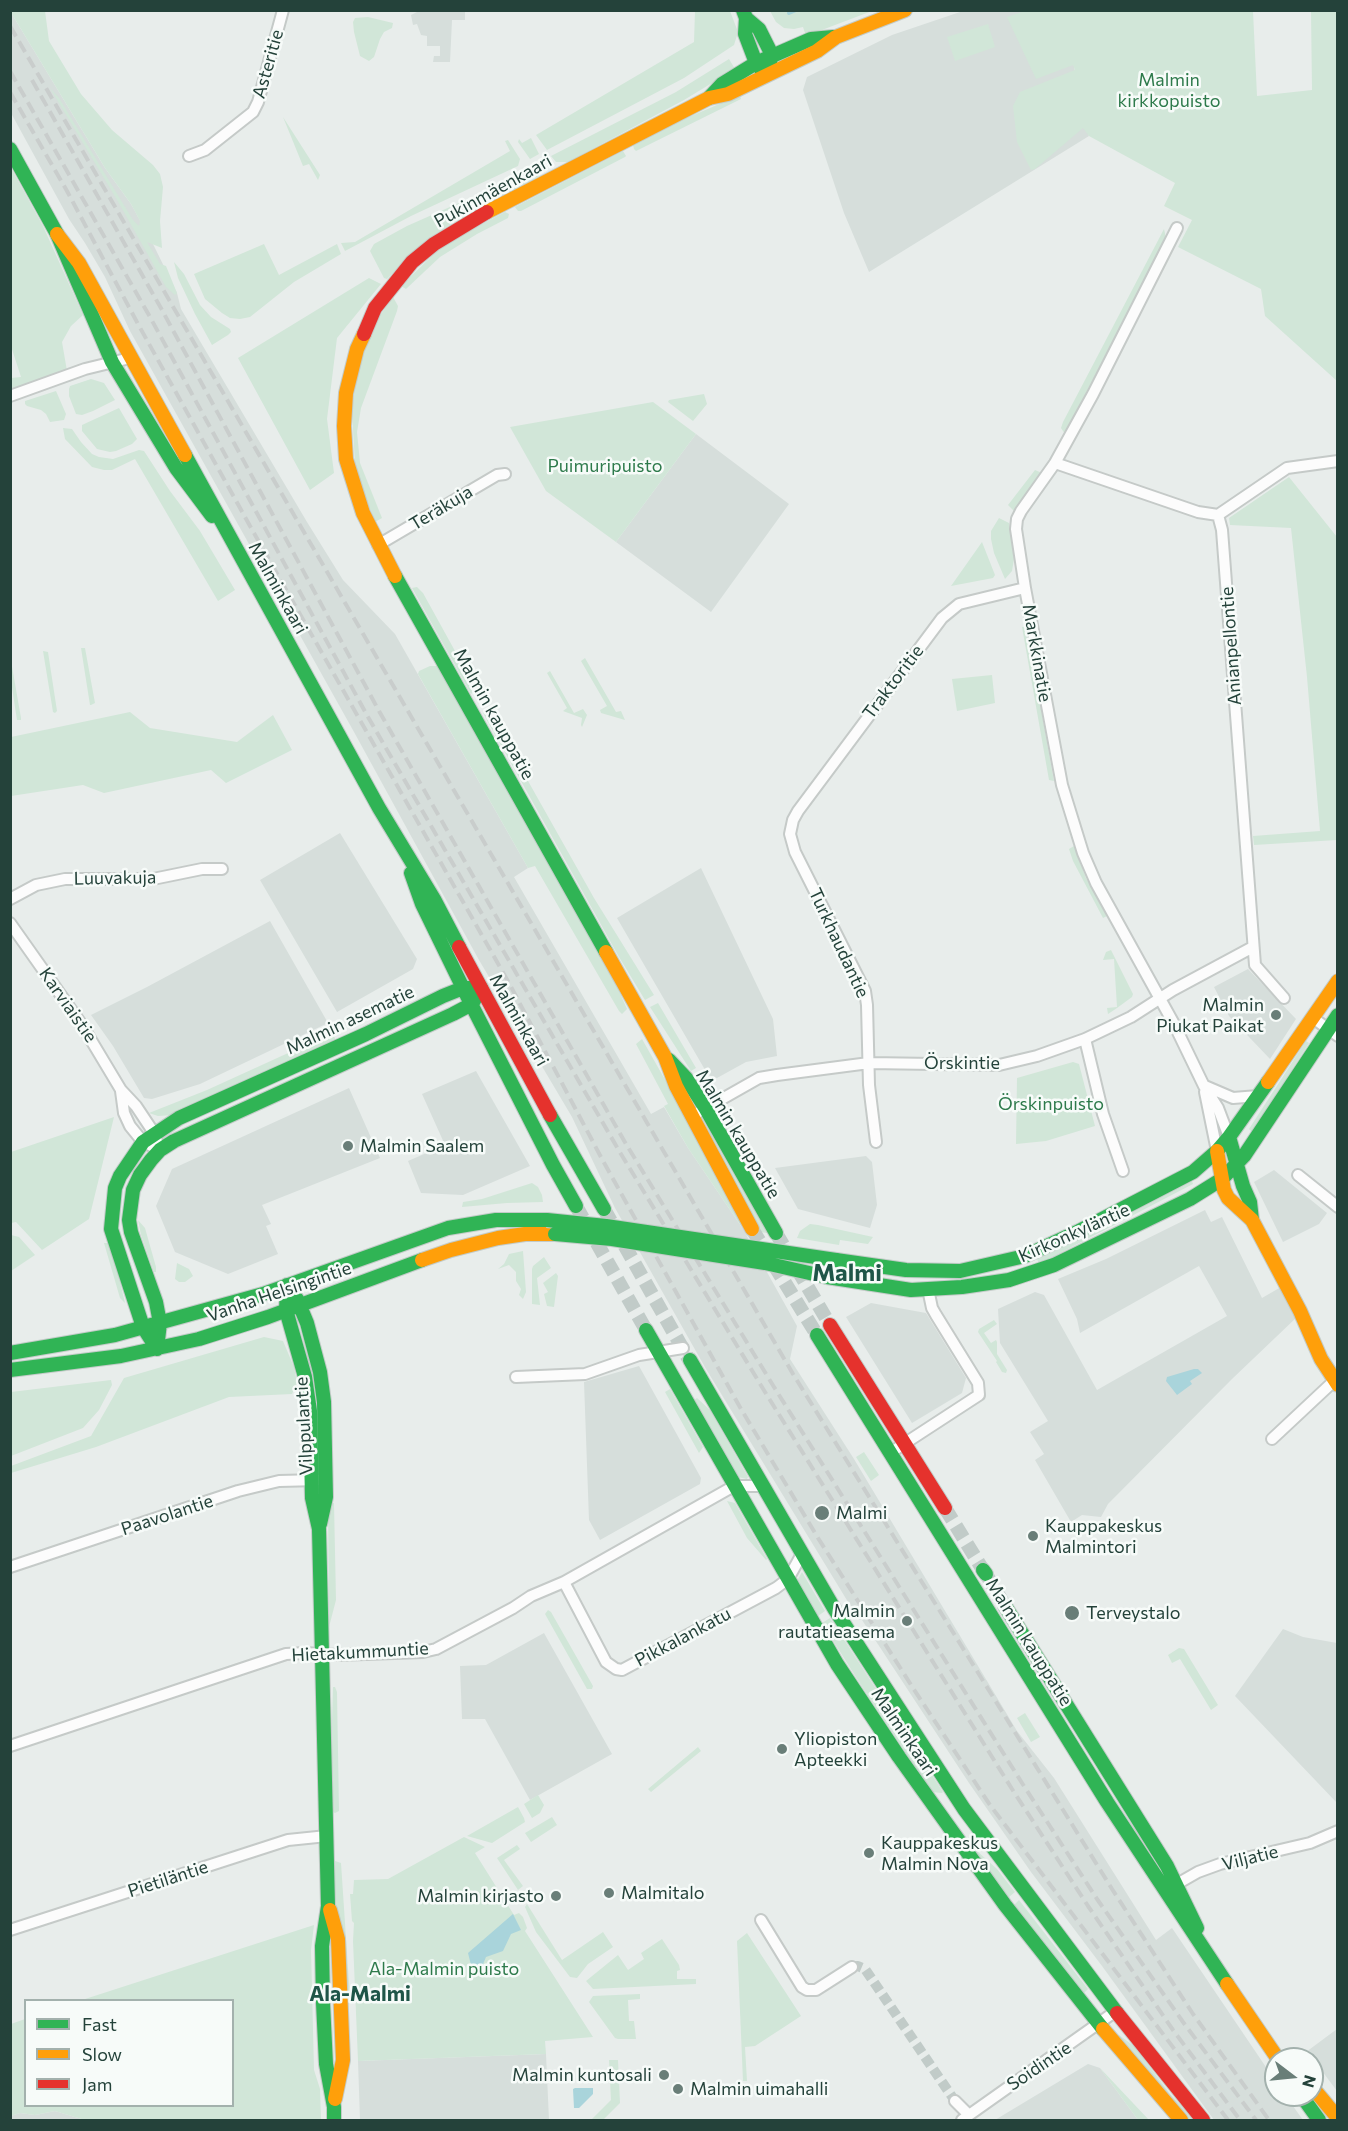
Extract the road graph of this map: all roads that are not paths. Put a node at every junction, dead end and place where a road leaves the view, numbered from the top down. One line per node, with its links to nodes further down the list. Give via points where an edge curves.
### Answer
1 (283, 10): 10 (street, Asteritie, via 253,112 205,150)
2 (904, 10): 4 (main road, Pukinmäenkaari)
3 (744, 14): 5 (main road, via 759,28); 6 (main road)
4 (836, 37): 5 (main road, Pukinmäenkaari, via 811,39); 7 (main road, Pukinmäenkaari, via 817,51)
5 (772, 55): 6 (main road, Pukinmäenkaari); 7 (main road)
6 (756, 63): 7 (main road); 8 (main road, Pukinmäenkaari, via 722,84)
7 (766, 75): 8 (main road, Pukinmäenkaari, via 728,94)
8 (709, 98): 15 (main road, Pukinmäenkaari, via 555,176 434,244 412,262 375,308)
9 (10, 149): 12 (main road, Malminkaari)
10 (189, 156)
11 (1177, 228): 18 (street, Markkinatie)
12 (57, 234): 13 (main road, Malminkaari, via 84,273); 14 (main road, Malminkaari)
13 (130, 358): 14 (street); 21 (main road, Malminkaari)
14 (112, 362): 16 (street); 21 (main road, Malminkaari, via 176,468)
15 (350, 372): 22 (main road, Malmin kauppatie, via 344,412 346,459 363,513)
16 (10, 396)
17 (1338, 461): 20 (street, via 1287,468)
18 (1055, 463): 20 (street, via 1198,512); 23 (street, Markkinatie, via 1017,519)
19 (505, 474): 22 (street, Teräkuja)
20 (1218, 515): 30 (street, Anianpellontie)
21 (227, 534): 25 (main road, Malminkaari)
22 (378, 544): 41 (main road, Malmin kauppatie)
23 (1025, 588): 24 (street, Traktoritie, via 959,604 942,618); 35 (street, Markkinatie, via 1062,785 1083,853)
24 (793, 820): 42 (street, Turkhaudantie, via 790,834 795,852 864,991)
25 (402, 848): 32 (main road, Malminkaari, via 422,904); 33 (main road, Malminkaari)
26 (222, 869): 27 (street, Luuvakuja, via 153,879 65,879 36,885)
27 (10, 899)
28 (10, 923): 29 (street, Karviaistie)
29 (15, 939): 44 (street, Karviaistie, via 82,1025)
30 (1253, 947): 34 (street, Anianpellontie, via 1255,965); 35 (street, Örskintie)
31 (1338, 981): 38 (main road, Kirkonkyläntie)
32 (463, 988): 33 (main road, Malmin asematie); 36 (main road, Malminkaari); 48 (main road, Malmin asematie)
33 (481, 988): 36 (main road); 60 (main road, Malminkaari)
34 (1284, 998)
35 (1160, 999): 40 (street, Örskintie); 43 (street, Markkinatie)
36 (472, 1004): 52 (main road, Malmin asematie, via 195,1130); 58 (main road, Malminkaari)
37 (1338, 1015): 39 (main road, Kirkonkyläntie)
38 (1313, 1018): 39 (street); 45 (main road, Kirkonkyläntie)
39 (1333, 1033): 54 (main road, Kirkonkyläntie)
40 (1085, 1039): 42 (street, Örskintie, via 999,1065); 55 (street, via 1103,1114)
41 (665, 1057): 46 (main road, Malmin kauppatie, via 686,1078); 47 (main road, Malmin kauppatie)
42 (869, 1063): 46 (street, Örskintie, via 759,1078); 51 (street, Turkhaudantie)
43 (1204, 1086): 45 (street, via 1233,1098); 49 (street, Markkinatie); 53 (street, Markkinatie)
44 (121, 1090): 48 (street, Karviaistie); 50 (street, Karviaistie, via 124,1113)
45 (1258, 1096): 49 (main road, Kirkonkyläntie)
46 (706, 1108): 47 (street, Örskintie); 64 (main road, Malmin kauppatie)
47 (692, 1116): 63 (main road, Malmin kauppatie)
48 (154, 1133): 50 (main road, Malmin asematie); 52 (street, Karviaistie)
49 (1229, 1137): 53 (main road, Kirkonkyläntie); 54 (main road)
50 (143, 1142): 52 (street); 72 (main road, Malmin asematie, via 120,1176 110,1217)
51 (876, 1142)
52 (160, 1150): 70 (main road, Malmin asematie, via 140,1175 129,1220)
53 (1217, 1151): 57 (main road); 61 (main road, Kirkonkyläntie, bridge, via 1193,1172 1079,1231 1025,1256 960,1270 906,1270)
54 (1237, 1163): 57 (main road, Kirkonkyläntie); 62 (main road)
55 (1123, 1171)
56 (1298, 1175): 59 (street)
57 (1222, 1179): 62 (main road, via 1228,1198); 67 (main road, Kirkonkyläntie, via 1190,1199 1044,1269 1009,1280)
58 (576, 1206)
59 (1338, 1207)
60 (604, 1209)
61 (547, 1220): 66 (main road, Vanha Helsingintie, via 496,1220 448,1228)
62 (1252, 1220): 81 (main road)
63 (752, 1229)
64 (776, 1233)
65 (555, 1234): 67 (main road, Kirkonkyläntie, bridge, via 765,1263 895,1288); 68 (main road, Vanha Helsingintie, via 485,1240)
66 (287, 1285): 68 (main road, Vilppulantie); 69 (main road, Vilppulantie); 70 (main road, Vanha Helsingintie)
67 (928, 1289): 83 (street, via 932,1308 980,1389 975,1399)
68 (301, 1305): 69 (main road, Vanha Helsingintie); 85 (main road, Vilppulantie, via 320,1372 324,1402)
69 (286, 1310): 75 (main road, Vanha Helsingintie); 85 (main road, Vilppulantie, via 305,1377)
70 (160, 1323): 72 (main road, Vanha Helsingintie); 75 (main road, Malmin asematie)
71 (830, 1325): 83 (main road)
72 (143, 1327): 75 (main road, Malmin asematie); 77 (main road, Vanha Helsingintie)
73 (646, 1330): 76 (main road, Malminkaari)
74 (817, 1335): 84 (main road, Malmin kauppatie)
75 (158, 1349): 79 (main road, Vanha Helsingintie)
76 (658, 1352): 78 (street); 80 (street, via 585,1374); 86 (main road, Malminkaari)
77 (10, 1353)
78 (686, 1354): 87 (main road, Malminkaari)
79 (10, 1370)
80 (516, 1377)
81 (1336, 1383): 82 (street)
82 (1272, 1439)
83 (904, 1444): 84 (street); 88 (main road)
84 (890, 1453): 98 (main road, Malmin kauppatie)
85 (319, 1479): 90 (street, Paavolantie, via 279,1481 238,1491); 94 (main road, Vilppulantie, via 326,1497 319,1529)
86 (734, 1486): 87 (street); 91 (main road, Malminkaari); 92 (street)
87 (762, 1486): 89 (main road, Malminkaari)
88 (945, 1508)
89 (801, 1554): 91 (street); 102 (main road, Malminkaari, via 964,1809)
90 (10, 1567)
91 (788, 1579): 92 (street, Pikkalankatu, via 622,1670 606,1662); 103 (main road, Malminkaari, via 837,1664 933,1806)
92 (564, 1582): 94 (street, Hietakummuntie, via 436,1649)
93 (1005, 1606): 98 (main road, Malmin kauppatie)
94 (322, 1653): 95 (street, Hietakummuntie, via 286,1654); 97 (main road, Vilppulantie)
95 (10, 1746)
96 (1338, 1831): 98 (street, Viljatie, via 1310,1843 1220,1864)
97 (327, 1836): 100 (street, Pietiläntie, via 288,1840); 108 (main road, Vilppulantie, via 328,1906 338,1939 343,2060)
98 (1170, 1887): 104 (main road, Malmin kauppatie, via 1214,1965)
99 (761, 1920): 101 (street, via 807,1990 816,1990)
100 (10, 1930)
101 (852, 1967)
102 (1116, 2011): 103 (street, Soidintie); 112 (main road, Malminkaari)
103 (1098, 2023): 109 (street, Soidintie); 111 (main road, Malminkaari)
104 (1271, 2047)
105 (1324, 2099): 110 (main road)
106 (955, 2101): 109 (street)
107 (1309, 2107): 113 (main road)
108 (334, 2114)
109 (965, 2118)
110 (1338, 2118)
111 (1181, 2121)
112 (1203, 2121)
113 (1319, 2121)

